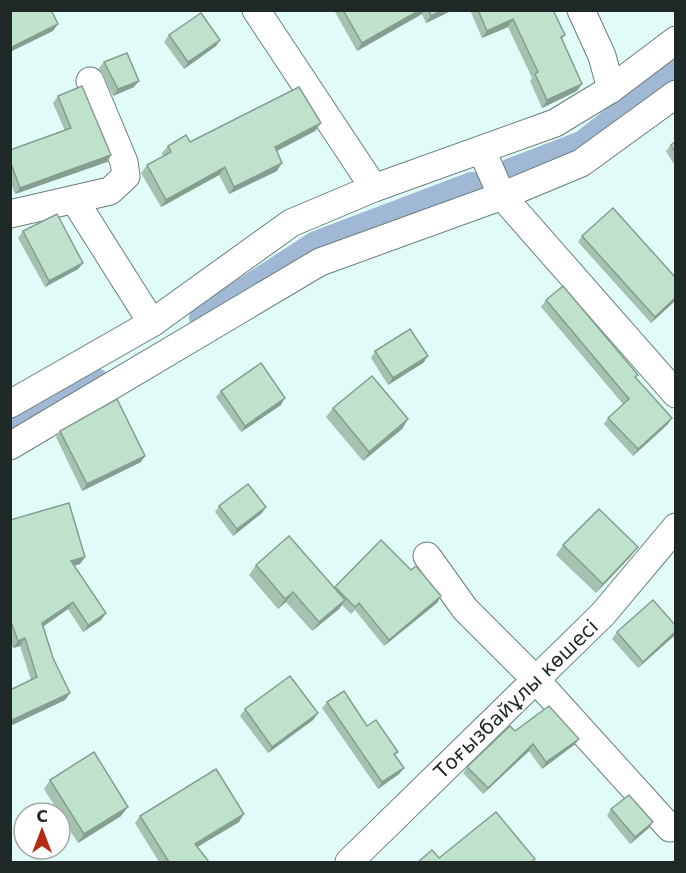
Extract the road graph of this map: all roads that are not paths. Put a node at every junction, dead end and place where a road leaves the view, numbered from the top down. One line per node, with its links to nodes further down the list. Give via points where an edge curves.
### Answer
1 (256, 10): 8 (street)
2 (581, 10): 5 (street, via 602,56)
3 (675, 40): 5 (street)
4 (90, 81): 10 (street, via 124,162 126,176 110,192)
5 (611, 89): 7 (street, via 555,123)
6 (675, 94): 9 (street, via 581,163)
7 (482, 151): 8 (street); 9 (street)
8 (374, 188): 12 (street, via 291,223)
9 (502, 196): 13 (street); 15 (street, via 320,262)
10 (75, 201): 11 (street); 12 (street)
11 (10, 214)
12 (152, 323): 14 (street)
13 (675, 394)
14 (10, 404)
15 (10, 446)
16 (675, 527): 18 (street, Тоғызбайұлы көшесі, via 603,614)
17 (427, 556): 18 (street, via 465,609)
18 (537, 681): 19 (street); 20 (street, Тоғызбайұлы көшесі)
19 (670, 828)
20 (349, 862)

